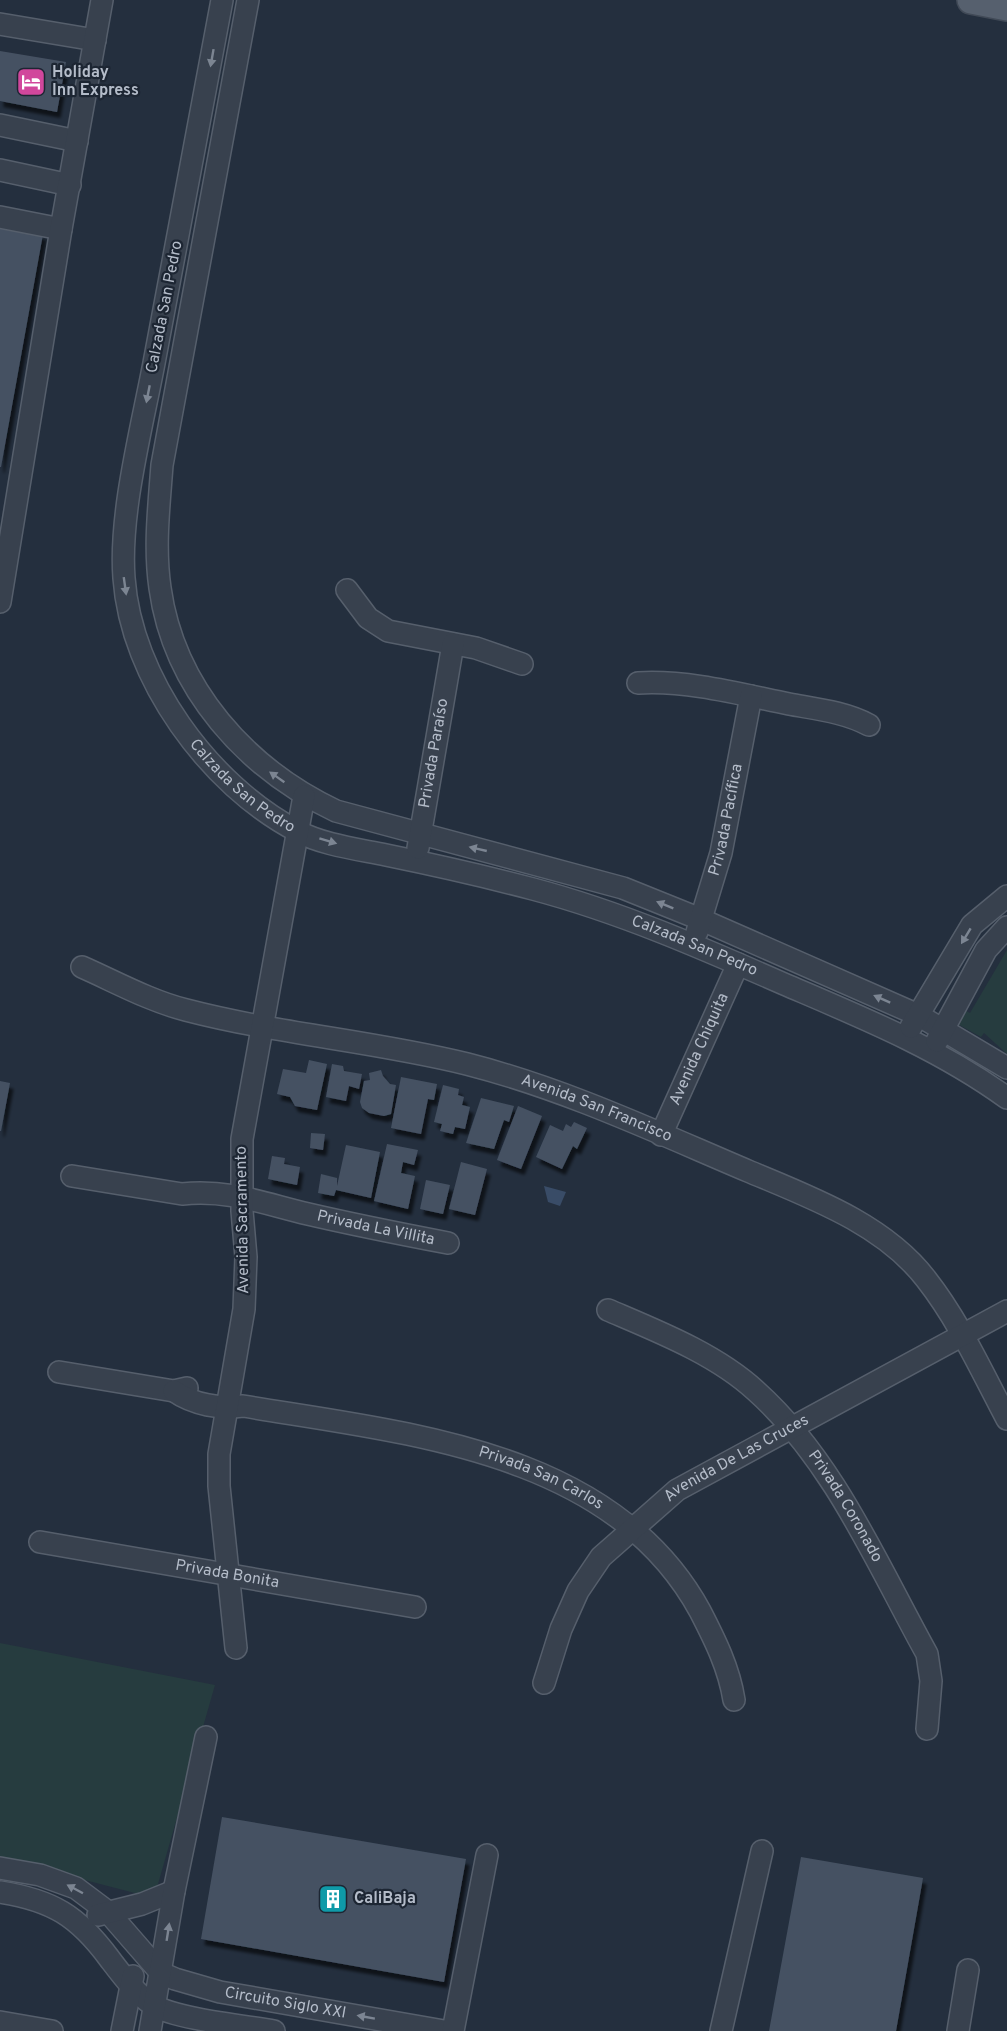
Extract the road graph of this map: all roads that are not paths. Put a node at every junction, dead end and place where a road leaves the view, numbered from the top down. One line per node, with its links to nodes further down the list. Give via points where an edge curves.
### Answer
1 (102, 0): 7 (street)
2 (222, 0): 10 (street, Calzada San Pedro, one-way to 10)
3 (248, 0): 11 (street, Calzada San Pedro)
4 (971, 0): 5 (main road)
5 (1007, 7)
6 (0, 24): 7 (street)
7 (95, 40): 9 (street)
8 (0, 125): 9 (street)
9 (77, 141): 13 (street)
10 (195, 152): 11 (street); 16 (street, Calzada San Pedro, one-way to 16)
11 (220, 158): 17 (street, Calzada San Pedro)
12 (0, 170): 13 (street)
13 (70, 185): 15 (street)
14 (0, 217): 15 (street)
15 (61, 229): 19 (street)
16 (135, 460): 17 (street); 26 (street, Calzada San Pedro, one-way to 26, via 123,545 124,579 147,666 164,700 204,755 244,794)
17 (162, 465): 25 (street, Calzada San Pedro, one-way to 17, via 267,771 227,734 180,656 165,619 159,587)
18 (347, 590): 20 (street, via 376,626)
19 (0, 602)
20 (453, 644): 21 (street); 27 (street, Privada Paraíso)
21 (522, 664)
22 (638, 683): 23 (street, via 683,684)
23 (751, 696): 24 (street, via 855,718); 30 (street, Privada Pacífica, via 719,861)
24 (869, 726)
25 (304, 796): 26 (street, Avenida Sacramento); 27 (street, Calzada San Pedro, via 336,811)
26 (299, 832): 28 (street, Calzada San Pedro, one-way to 28, via 342,846); 36 (street, Avenida Sacramento)
27 (421, 836): 28 (street, Privada Paraíso); 30 (street, Calzada San Pedro, one-way to 27, via 623,888)
28 (416, 861): 32 (street, Calzada San Pedro, via 560,896)
29 (1007, 896): 35 (street, one-way to 35, via 972,925)
30 (700, 919): 32 (street, Privada Pacífica); 35 (street, Calzada San Pedro, one-way to 30)
31 (1007, 927): 37 (street, via 986,950)
32 (694, 944): 33 (street, Calzada San Pedro)
33 (738, 964): 38 (street, Calzada San Pedro); 42 (street, Avenida Chiquita)
34 (82, 967): 36 (street, Avenida San Francisco, via 154,1000)
35 (918, 1015): 37 (street, Calzada San Pedro); 38 (street)
36 (261, 1027): 42 (street, Avenida San Francisco, via 463,1063 524,1079); 44 (street, Avenida Sacramento, via 242,1139)
37 (943, 1028): 39 (street); 40 (street, Calzada San Pedro)
38 (905, 1036): 39 (street, Calzada San Pedro)
39 (932, 1049): 41 (street, Calzada San Pedro)
40 (1007, 1068)
41 (1007, 1098)
42 (661, 1135): 48 (street, Avenida San Francisco, via 817,1200 885,1238 926,1278)
43 (72, 1176): 44 (street, Privada La Villita, via 182,1194 198,1202)
44 (242, 1203): 45 (street, Privada La Villita, via 285,1217 305,1213); 50 (street, Avenida Sacramento, via 244,1309)
45 (448, 1243)
46 (608, 1310): 52 (street, Privada Coronado, via 703,1355 755,1389)
47 (1007, 1311): 48 (street, Avenida De Las Cruces)
48 (962, 1336): 51 (street, Avenida San Francisco); 52 (street, Avenida De Las Cruces)
49 (59, 1372): 50 (street, Privada San Carlos, via 174,1391 187,1400)
50 (233, 1402): 53 (street, Privada San Carlos, via 479,1450 563,1486); 55 (street, Avenida Sacramento, via 219,1454)
51 (1007, 1419)
52 (792, 1427): 53 (street, Avenida De Las Cruces, via 677,1490); 60 (street, Privada Coronado, via 837,1489 927,1654 931,1681)
53 (632, 1528): 58 (street, Avenida De Las Cruces, via 602,1557 578,1591); 59 (street, Privada San Carlos, via 655,1547 686,1585 717,1644)
54 (40, 1542): 55 (street, Privada Bonita)
55 (229, 1575): 56 (street, Privada Bonita); 57 (street, Avenida Sacramento)
56 (415, 1607)
57 (236, 1648)
58 (544, 1683)
59 (734, 1700)
60 (927, 1729)
61 (206, 1737): 65 (street)
62 (762, 1851): 82 (street)
63 (487, 1855): 81 (street)
64 (0, 1868): 67 (street, Circuito Siglo XXI, one-way to 64, via 76,1888 40,1875)
65 (174, 1891): 67 (street); 71 (street, one-way to 65)
66 (0, 1892): 68 (street, Circuito Siglo XXI, via 39,1900)
67 (108, 1912): 68 (street); 69 (street, Circuito Siglo XXI)
68 (79, 1922): 72 (street, Circuito Siglo XXI)
69 (138, 1949): 71 (street, Circuito Siglo XXI); 72 (street)
70 (968, 1970): 83 (street)
71 (161, 1973): 73 (street); 75 (street, Circuito Siglo XXI, one-way to 71, via 220,1992)
72 (131, 1987): 73 (street, Circuito Siglo XXI); 77 (street)
73 (154, 2006): 78 (street); 79 (street, Circuito Siglo XXI, via 192,2017)
74 (0, 2022): 76 (street)
75 (417, 2029): 80 (street, Circuito Siglo XXI)
76 (52, 2031)
77 (122, 2031)
78 (150, 2031)
79 (274, 2031)
80 (444, 2031)
81 (453, 2031)
82 (721, 2031)
83 (958, 2031)

